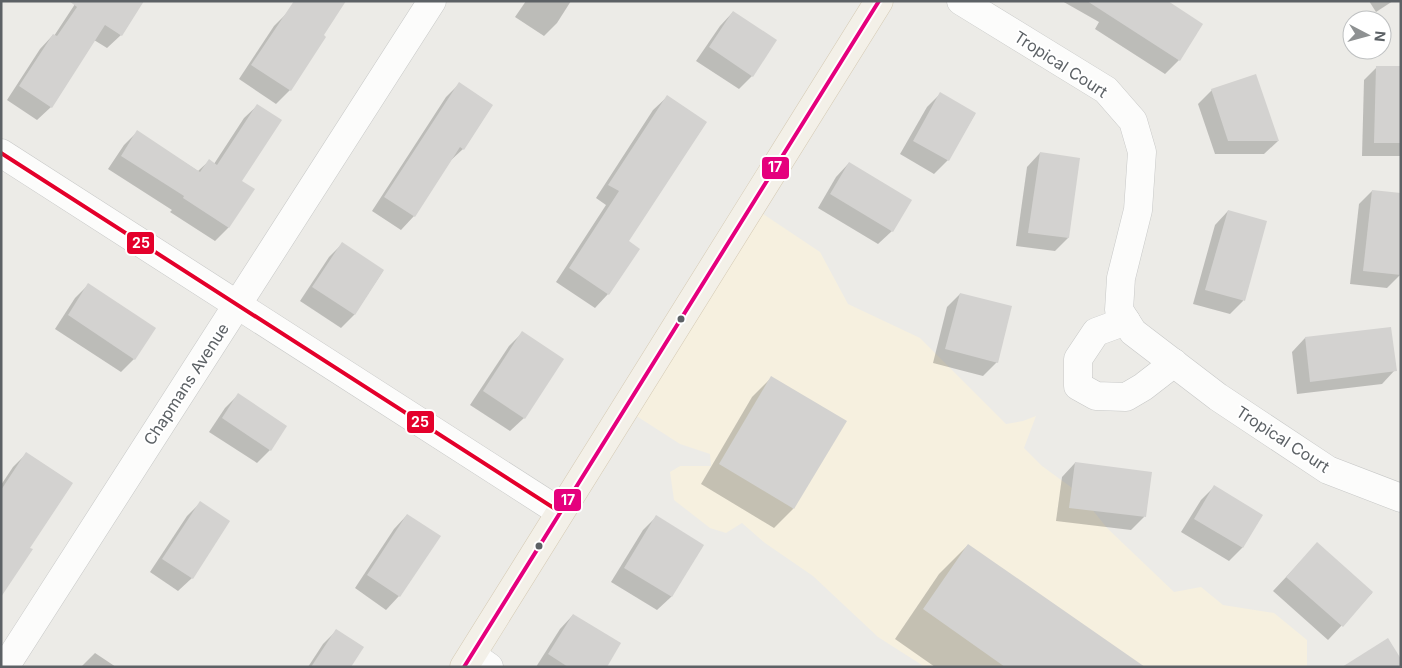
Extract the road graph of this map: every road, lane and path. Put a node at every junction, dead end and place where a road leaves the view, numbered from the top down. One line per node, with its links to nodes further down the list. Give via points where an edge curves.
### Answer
1 (432, 1): 5 (street, Chapmans Avenue)
2 (879, 1): 9 (main road)
3 (961, 1): 6 (street, Tropical Court, via 1106,90 1133,122 1142,152 1138,210 1121,278 1119,310)
4 (1, 153): 5 (street)
5 (237, 305): 9 (street); 11 (street, Chapmans Avenue)
6 (1126, 321): 7 (street, Tropical Court, via 1133,332); 7 (street, via 1096,332 1078,359 1078,386 1096,396 1126,397)
7 (1174, 364): 8 (street, Tropical Court, via 1328,470)
8 (1401, 498)
9 (560, 512): 10 (main road)
10 (475, 663)
11 (6, 667)

